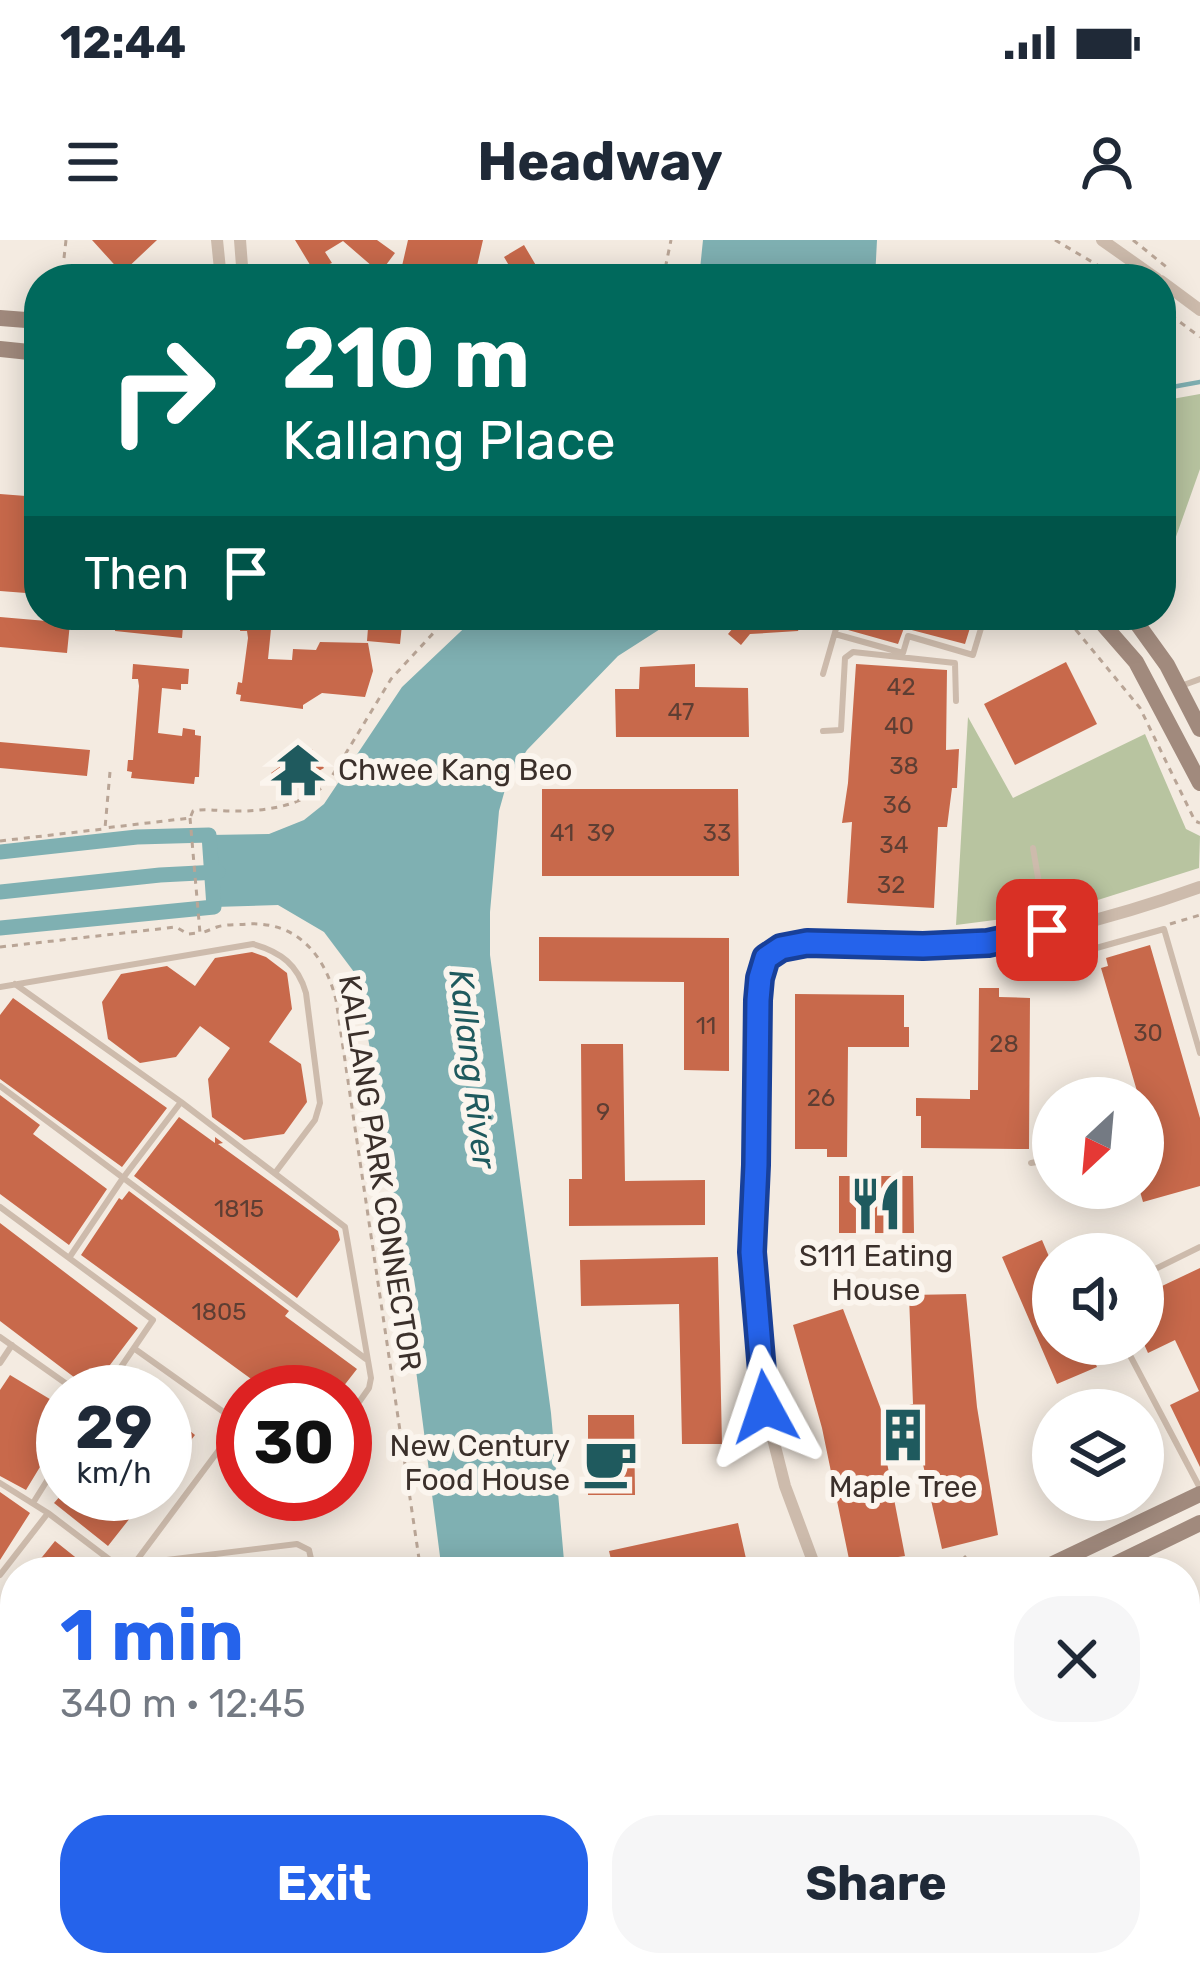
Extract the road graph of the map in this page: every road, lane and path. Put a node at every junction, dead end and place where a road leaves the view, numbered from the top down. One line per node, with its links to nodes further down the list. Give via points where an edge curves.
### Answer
1 (66, 240): 5 (path)
2 (1055, 240): 6 (path)
3 (1102, 240): 7 (street)
4 (1133, 240): 8 (path)
5 (64, 258)
6 (1096, 264)
7 (1142, 264)
8 (1152, 264)
9 (1176, 289): 10 (street)
10 (1200, 310)
11 (436, 630): 26 (path, via 391,679 319,792 263,809 198,808)
12 (836, 630): 17 (lane)
13 (980, 630): 17 (lane, via 973,655 908,636 903,653)
14 (1076, 630): 27 (path, via 1140,708)
15 (1108, 630): 25 (main road, via 1136,662)
16 (1142, 630): 20 (main road)
17 (835, 634): 18 (lane)
18 (823, 674)
19 (1200, 679): 20 (lane)
20 (1178, 687): 22 (main road)
21 (956, 701): 23 (lane, via 950,660 854,652 845,658 841,730)
22 (1200, 729)
23 (823, 731)
24 (110, 772): 28 (path)
25 (1200, 783)
26 (190, 818): 28 (path); 35 (path)
27 (1200, 823)
28 (105, 828): 29 (path)
29 (0, 841)
30 (1034, 848): 34 (lane)
31 (1200, 887): 32 (street)
32 (1153, 904): 33 (path, via 1163,926); 34 (street)
33 (1200, 915)
34 (1047, 930): 39 (lane, via 1058,959 1164,928); 73 (street, via 988,943 807,943 773,952 762,968 752,1252 765,1407)
35 (200, 933): 36 (path, KALLANG PARK CONNECTOR, via 176,927); 72 (path, KALLANG PARK CONNECTOR, via 265,923 295,936 329,974)
36 (0, 947)
37 (15, 984): 38 (lane); 41 (lane); 42 (lane, via 253,944 288,961 306,993 320,1103)
38 (0, 987)
39 (1200, 1053)
40 (0, 1086): 43 (lane)
41 (181, 1102): 42 (lane); 43 (lane)
42 (275, 1173): 51 (lane, via 345,1227)
43 (123, 1178): 46 (lane); 51 (lane)
44 (0, 1207): 46 (lane)
45 (1200, 1246): 47 (lane)
46 (69, 1258): 50 (lane, via 153,1320)
47 (1164, 1264)
48 (0, 1337): 49 (lane)
49 (12, 1345): 52 (lane); 53 (lane)
50 (135, 1349): 54 (lane); 57 (lane)
51 (368, 1362): 55 (lane)
52 (0, 1363)
53 (40, 1365)
54 (123, 1365)
55 (368, 1365)
56 (1135, 1365): 60 (lane)
57 (216, 1405)
58 (216, 1455): 69 (lane)
59 (0, 1483): 62 (lane)
60 (1200, 1491): 74 (main road)
61 (36, 1498): 62 (lane)
62 (33, 1503): 63 (lane)
63 (36, 1505)
64 (42, 1521): 67 (lane)
65 (58, 1521): 68 (lane)
66 (1200, 1523): 75 (main road)
67 (14, 1557)
68 (103, 1557)
69 (139, 1557)
70 (191, 1557): 71 (lane, via 297,1544)
71 (313, 1557)
72 (420, 1557)
73 (811, 1557)
74 (1066, 1557)
75 (1131, 1557)

